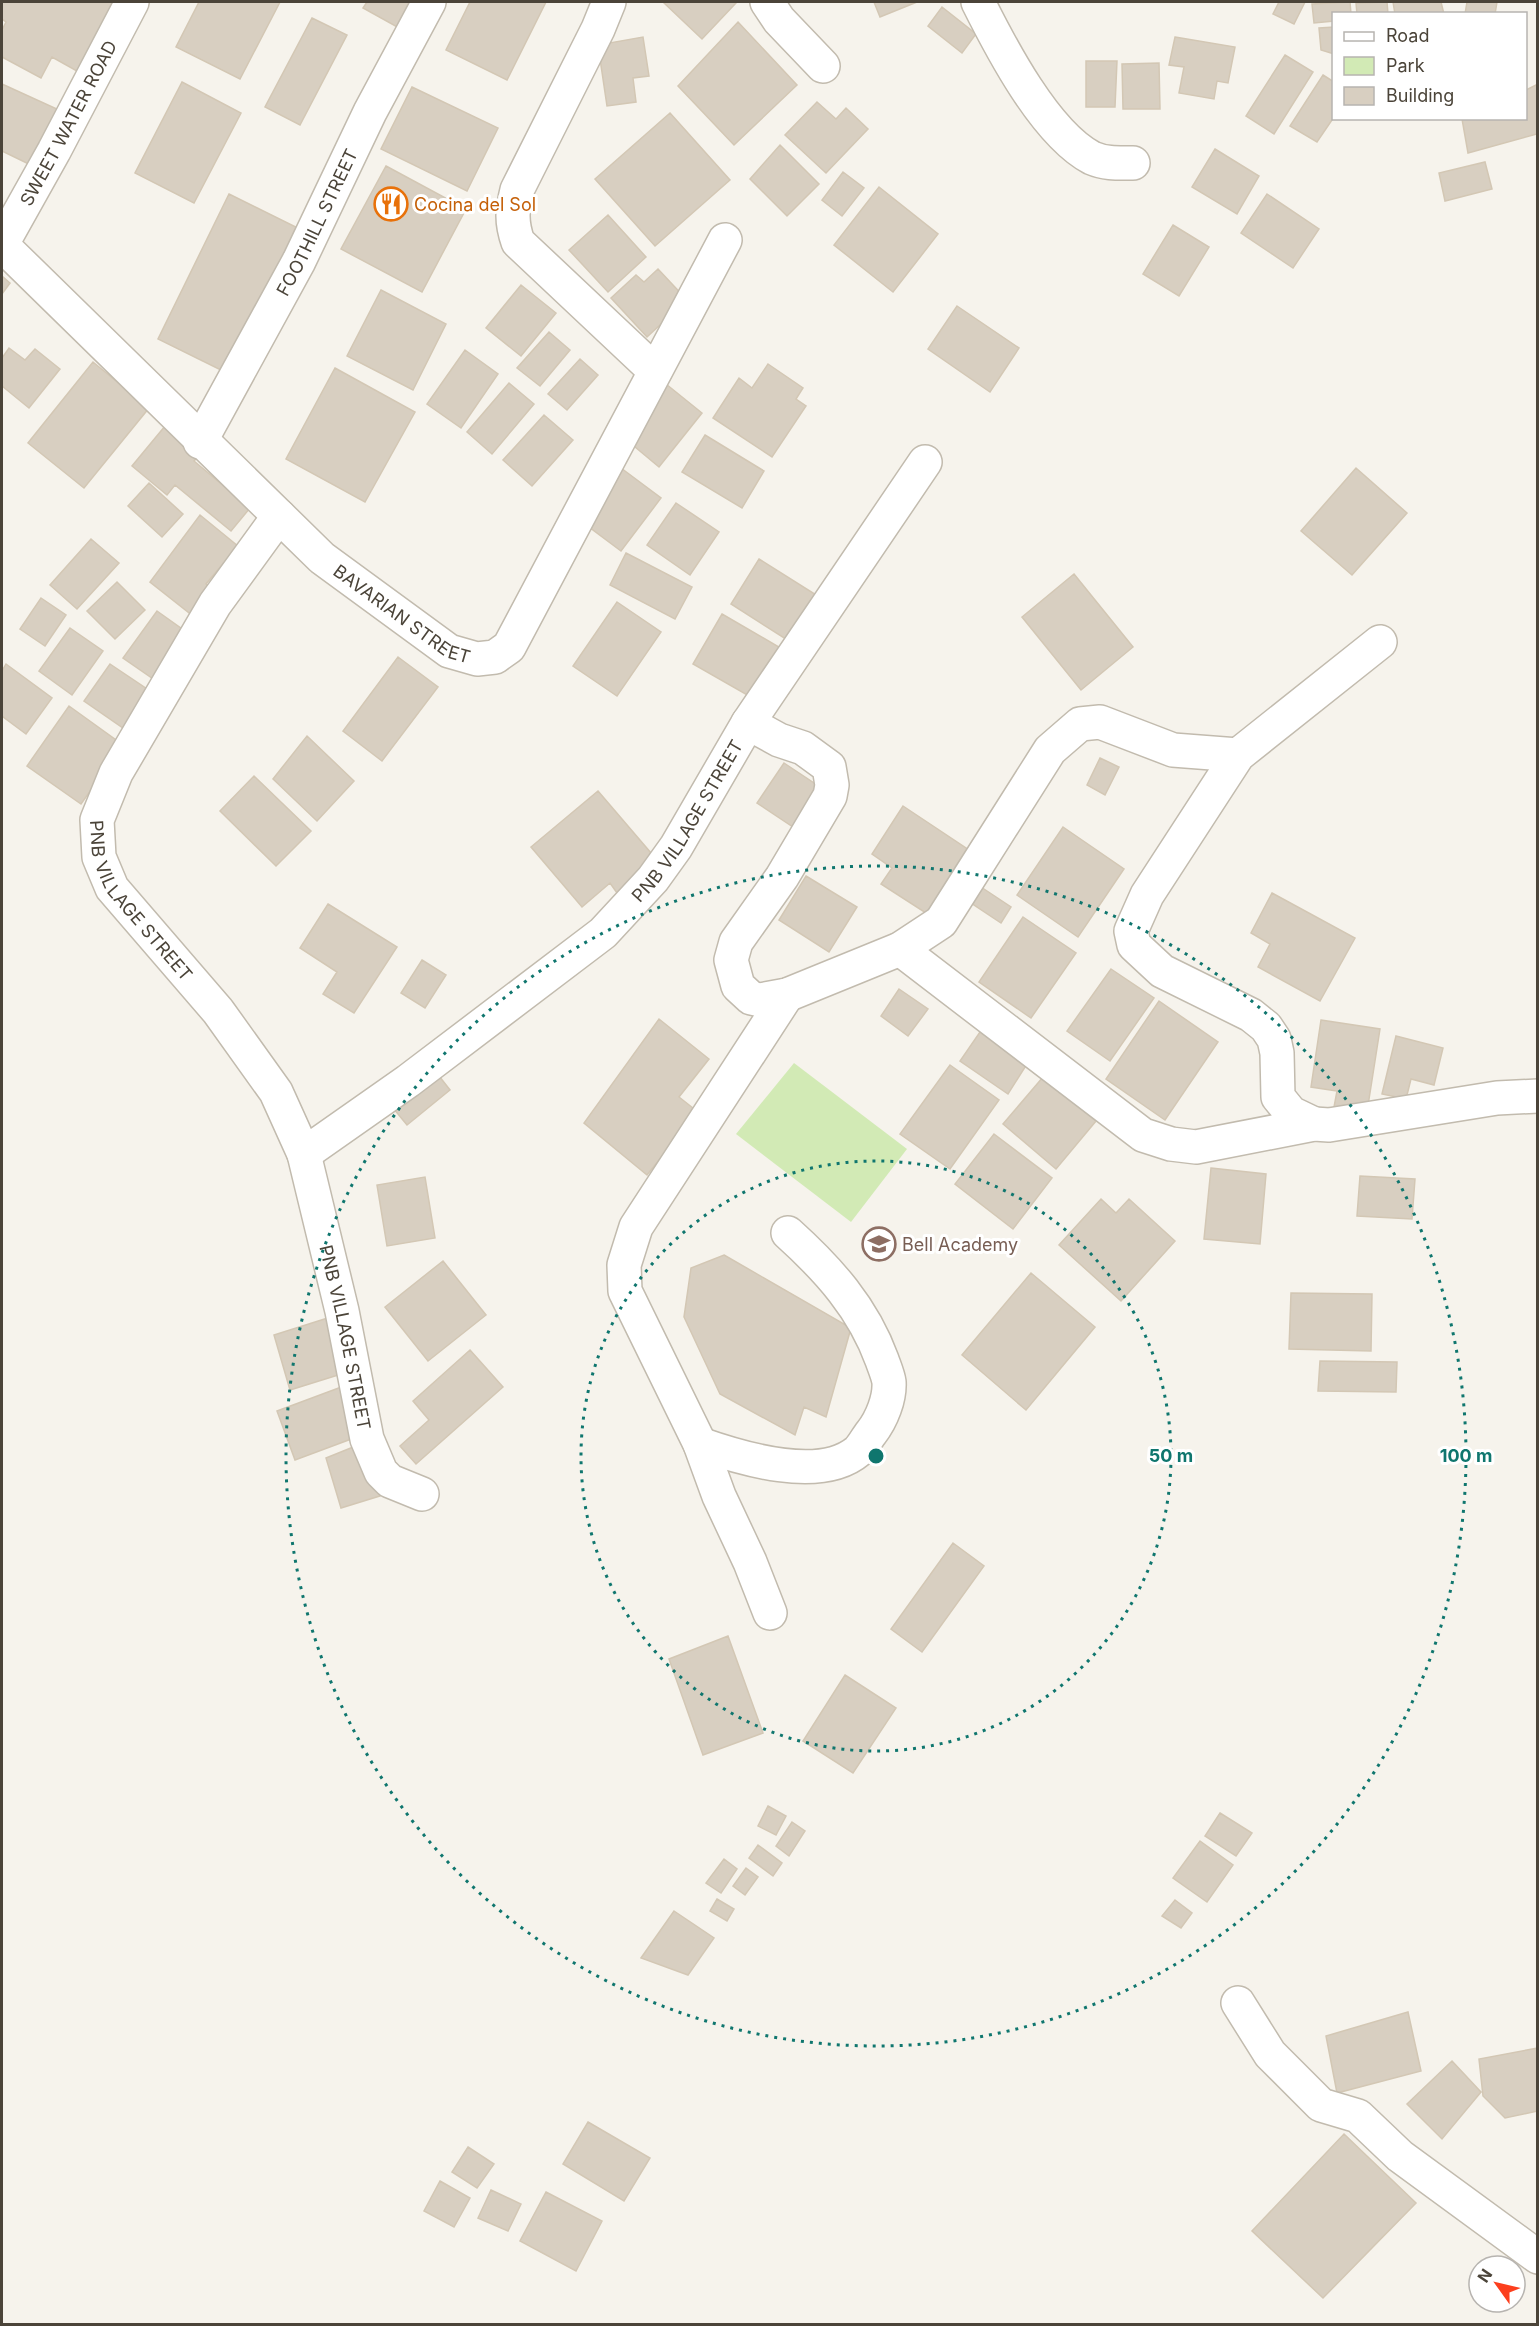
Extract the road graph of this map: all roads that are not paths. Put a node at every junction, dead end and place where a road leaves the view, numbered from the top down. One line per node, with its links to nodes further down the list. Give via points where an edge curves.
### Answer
1 (132, 2): 9 (street, SWEET WATER ROAD)
2 (429, 2): 11 (street, FOOTHILL STREET, via 370,112 299,261)
3 (609, 2): 10 (street, via 517,190 512,225 518,242)
4 (766, 2): 6 (street)
5 (978, 2): 7 (street, via 1016,70 1065,138 1107,163)
6 (823, 66)
7 (1133, 163)
8 (725, 240): 10 (street, BAVARIAN STREET)
9 (2, 244): 11 (street, BAVARIAN STREET)
10 (656, 371): 13 (street, BAVARIAN STREET, via 509,647 495,657 477,659 449,651 322,558)
11 (200, 442): 13 (street, BAVARIAN STREET)
12 (925, 462): 15 (street)
13 (279, 516): 21 (street, PNB VILLAGE STREET, via 214,604 116,773 97,820 99,857 112,888 218,1011 276,1092)
14 (1380, 642): 16 (street)
15 (748, 723): 18 (street, PNB VILLAGE STREET, via 803,748 829,767 832,785 811,830 736,942 731,960 738,986 751,998); 21 (street, PNB VILLAGE STREET, via 676,847 653,879 603,933 408,1081)
16 (1238, 755): 17 (street, via 1173,750 1100,722 1080,724 1050,750 941,922); 20 (street, via 1147,895 1131,932 1134,945 1162,971 1251,1015 1266,1027 1277,1053 1278,1097 1291,1113)
17 (900, 949): 18 (street); 20 (street, via 1143,1135 1196,1147)
18 (787, 995): 23 (street, via 636,1227 624,1265 625,1291)
19 (1538, 1096): 20 (street, via 1497,1098 1329,1125)
20 (1314, 1124)
21 (304, 1154): 24 (street, PNB VILLAGE STREET, via 342,1311 367,1439 381,1472 390,1481)
22 (788, 1233): 23 (street, via 820,1262 855,1304 889,1381 886,1404 876,1426 857,1451 829,1464 769,1463 738,1458)
23 (700, 1444): 25 (street)
24 (422, 1494)
25 (770, 1613)
26 (1238, 2003): 27 (street, via 1270,2054 1321,2105 1358,2116 1400,2157)
27 (1538, 2256)

